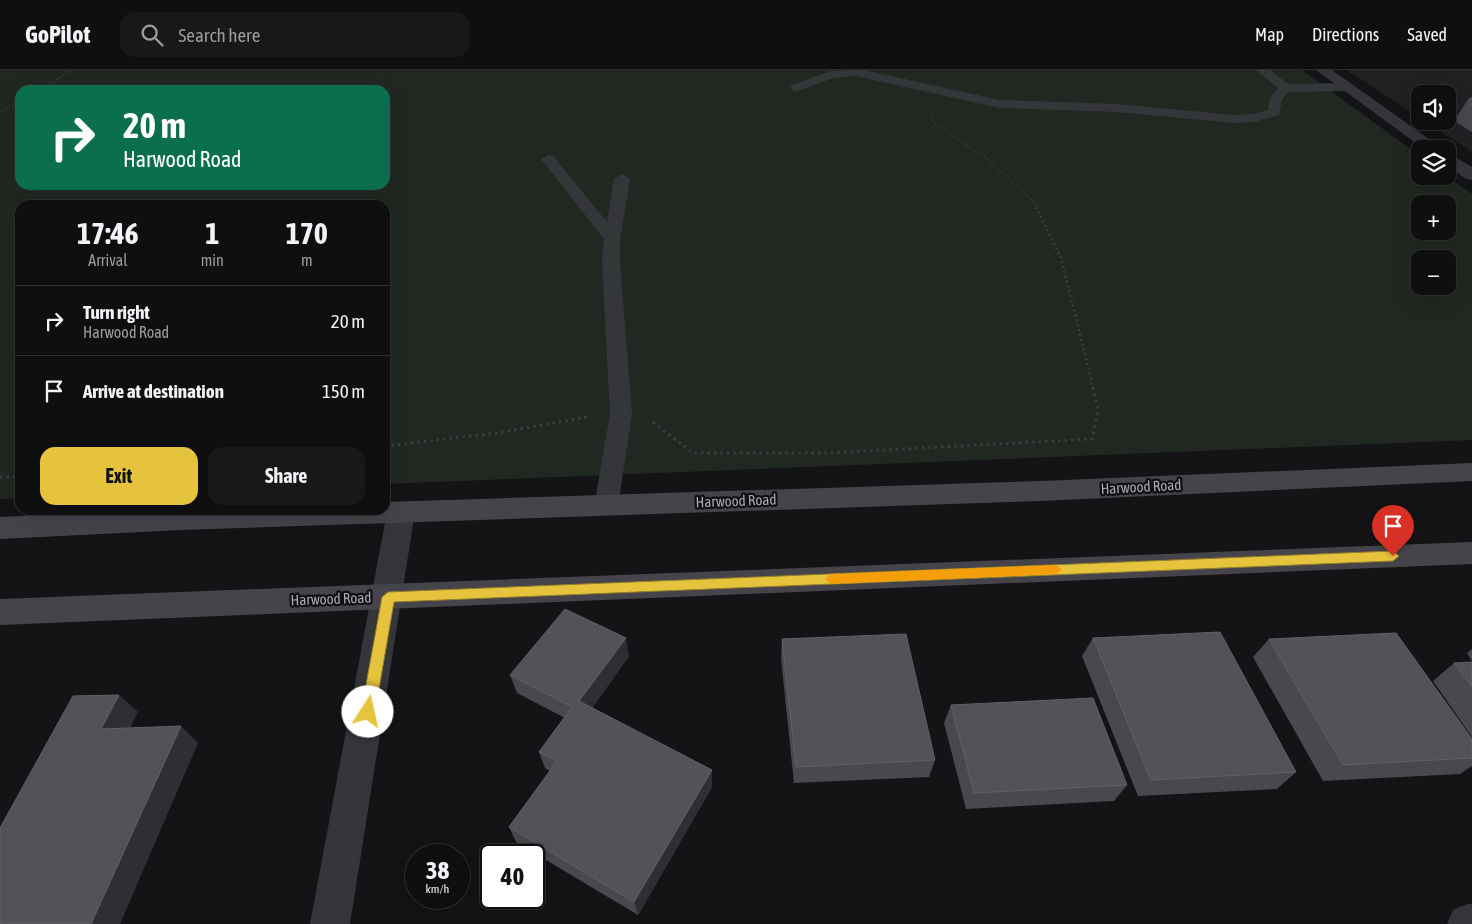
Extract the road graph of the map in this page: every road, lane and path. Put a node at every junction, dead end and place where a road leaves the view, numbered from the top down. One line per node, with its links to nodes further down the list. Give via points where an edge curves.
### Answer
1 (72, 70): 4 (path)
2 (1262, 70): 8 (lane)
3 (1323, 70): 6 (street)
4 (46, 85)
5 (914, 86): 7 (lane, via 856,72 830,75); 8 (lane, via 1000,104 1117,108 1234,119 1274,112 1276,98); 17 (path, via 929,106 934,123 987,159 1034,202 1061,258 1098,409 1092,440 826,453 692,453 639,413)
6 (1347, 87): 8 (lane); 11 (street)
7 (796, 88)
8 (1285, 88)
9 (15, 103): 10 (path)
10 (0, 112)
11 (1422, 140)
12 (548, 159): 16 (lane)
13 (1456, 164): 14 (street)
14 (1472, 175)
15 (622, 179): 16 (lane)
16 (612, 239): 17 (lane)
17 (620, 414): 18 (path); 22 (lane)
18 (390, 445)
19 (1472, 472): 22 (main road, Harwood Road)
20 (0, 477): 21 (path)
21 (15, 477)
22 (606, 506): 24 (main road, Harwood Road)
23 (390, 512): 24 (main road, Harwood Road)
24 (401, 512): 28 (street)
25 (326, 515): 26 (main road, Harwood Road)
26 (0, 528)
27 (1472, 553): 28 (main road, Harwood Road)
28 (388, 597): 29 (main road, Harwood Road); 30 (street)
29 (0, 612)
30 (330, 924)
31 (1467, 924): 32 (street)
32 (1472, 924)

